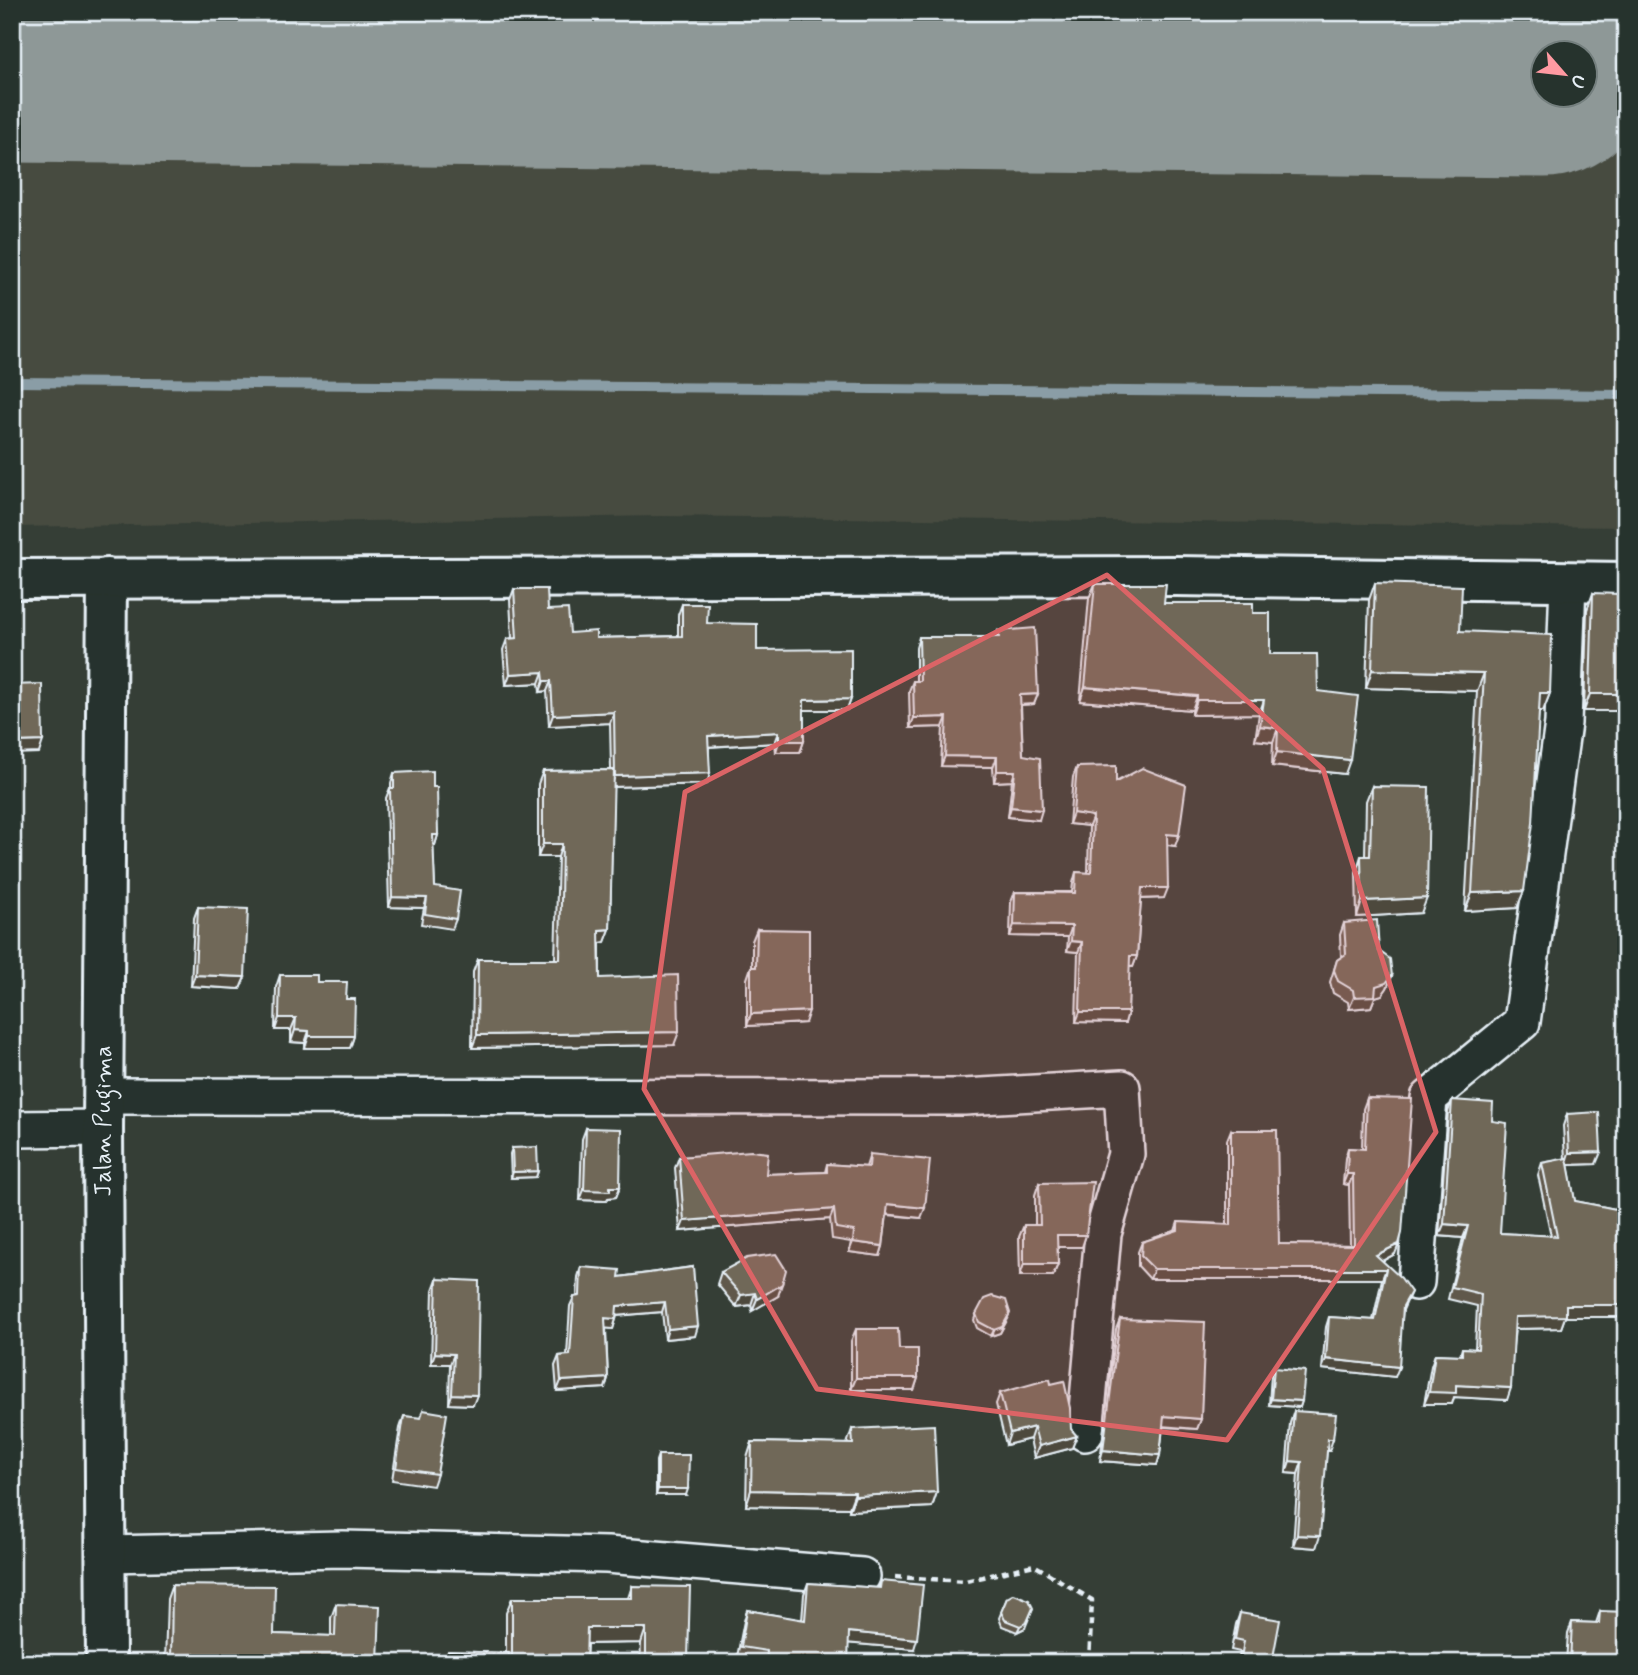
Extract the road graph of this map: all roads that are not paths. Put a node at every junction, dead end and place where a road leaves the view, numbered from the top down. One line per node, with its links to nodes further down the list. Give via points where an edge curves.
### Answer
1 (107, 578): 2 (main road); 3 (main road, via 1176,576); 5 (main road, Jalan Pugima)
2 (12, 579)
3 (1568, 581): 4 (main road); 7 (street, via 1563,723 1522,1022 1429,1098)
4 (1626, 582)
5 (105, 1112): 6 (street); 8 (street, via 950,1097 1122,1088 1126,1154 1103,1234); 9 (main road, Jalan Pugima)
6 (12, 1129)
7 (1416, 1282)
8 (1085, 1433)
9 (106, 1553): 10 (street, via 343,1549 607,1555); 11 (main road, Jalan Pugima)
10 (862, 1576)
11 (106, 1663)

